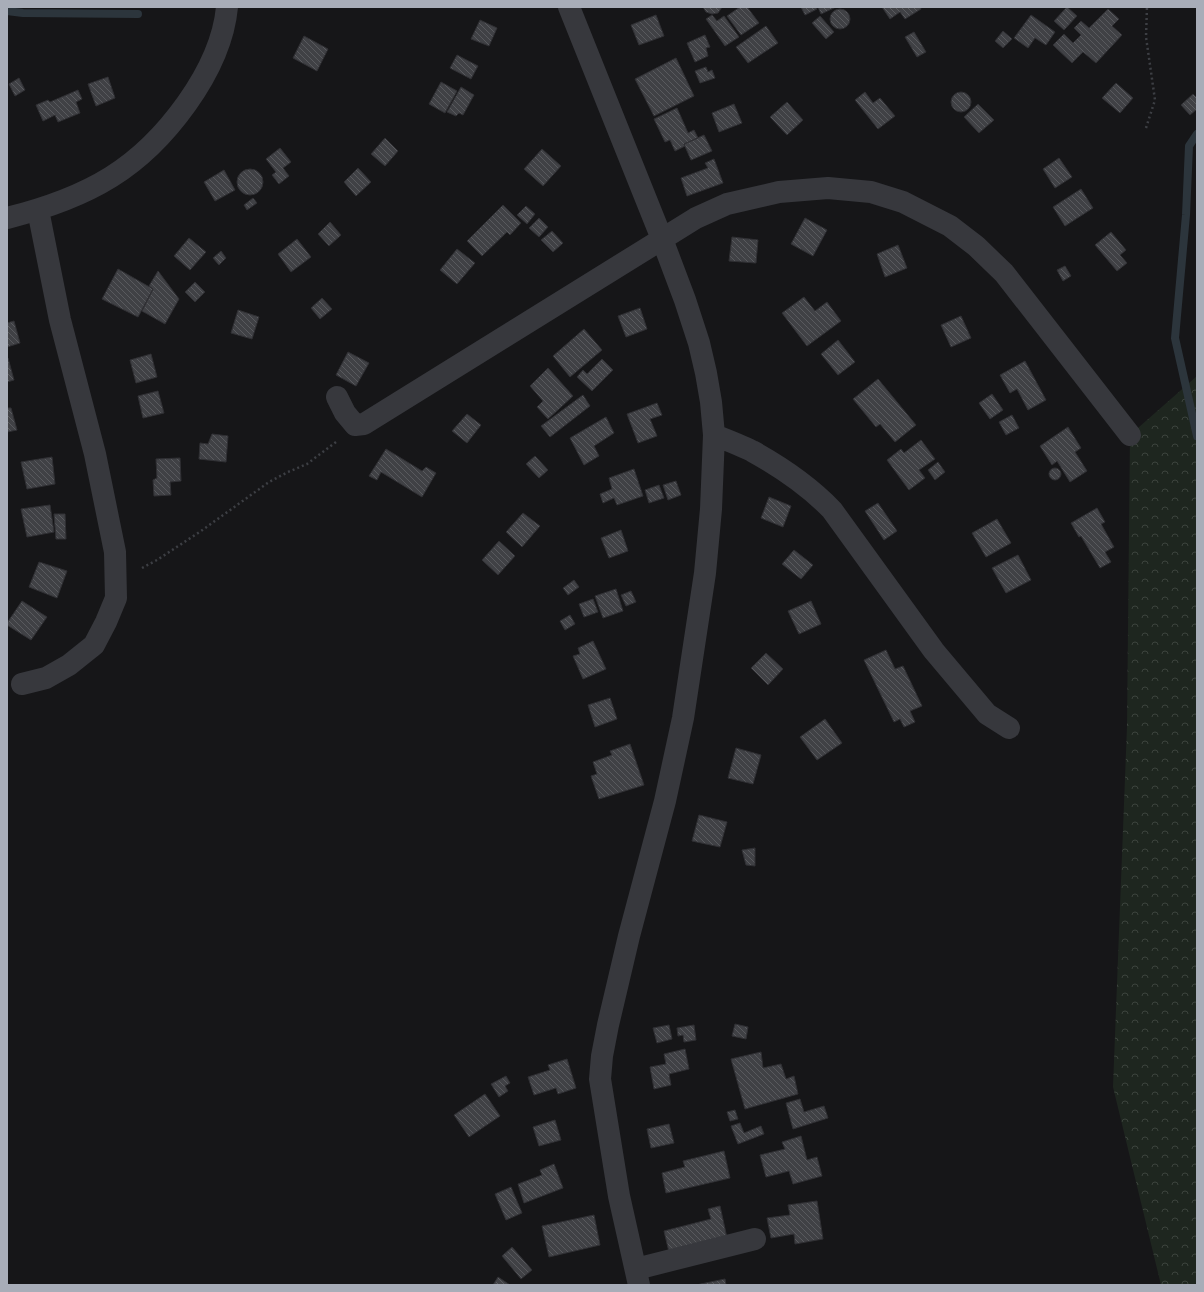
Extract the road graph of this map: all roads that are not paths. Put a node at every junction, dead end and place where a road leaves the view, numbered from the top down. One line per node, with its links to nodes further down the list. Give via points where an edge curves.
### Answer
1 (227, 7): 3 (street, via 219,43 207,70 193,95 172,123 128,166 111,178)
2 (570, 7): 5 (street)
3 (38, 210): 4 (street); 9 (street, via 60,320 116,552 116,598 94,645 69,665 46,678)
4 (7, 218)
5 (662, 239): 6 (street, via 364,424 355,425 344,413); 7 (street, via 699,343 711,402); 8 (street, via 696,218 727,204 779,192 828,188 871,192 903,202 950,226 1004,273)
6 (337, 397)
7 (714, 435): 10 (street, via 751,451 799,481 822,500 832,510 934,651 987,714); 12 (street, via 711,509 705,566 683,718 602,1056 600,1079 619,1196)
8 (1130, 436)
9 (22, 684)
10 (1009, 728)
11 (755, 1239): 12 (street)
12 (638, 1277)

